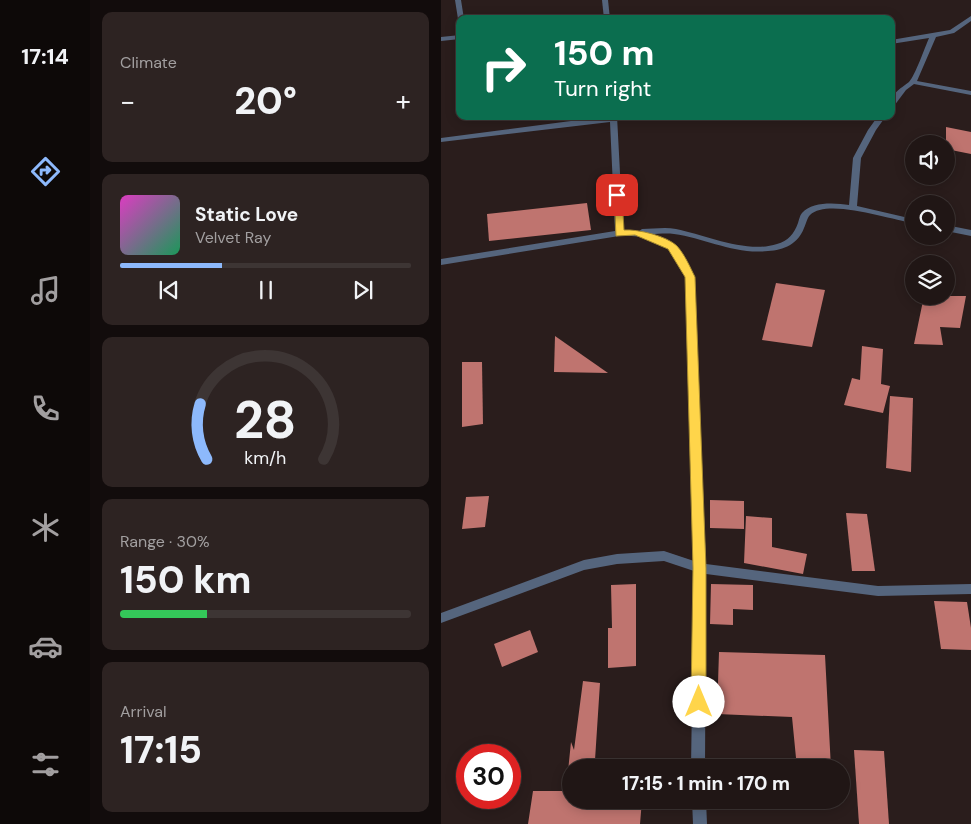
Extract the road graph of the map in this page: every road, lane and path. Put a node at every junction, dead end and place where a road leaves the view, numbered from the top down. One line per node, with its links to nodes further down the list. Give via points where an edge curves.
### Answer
1 (458, 0): 3 (street)
2 (605, 0): 4 (street)
3 (460, 15)
4 (607, 15)
5 (971, 18): 6 (street, via 959,30)
6 (933, 36): 9 (street); 10 (street)
7 (456, 37): 8 (street)
8 (441, 39)
9 (895, 41)
10 (913, 82): 11 (street); 12 (street)
11 (971, 93)
12 (895, 99)
13 (597, 120): 16 (street)
14 (613, 120): 21 (street)
15 (879, 120): 17 (street, via 857,158)
16 (441, 140)
17 (853, 208): 18 (street); 20 (street, via 832,205 808,211 793,240 771,249 723,243 675,231)
18 (905, 219)
19 (955, 230): 22 (street)
20 (637, 232): 21 (street); 24 (street, via 672,247 690,277)
21 (619, 233): 23 (street)
22 (971, 233)
23 (441, 262)
24 (700, 568): 25 (street, via 878,591); 26 (street, via 664,556 584,565); 27 (street)
25 (971, 589)
26 (441, 618)
27 (698, 759)
28 (699, 809): 29 (street)
29 (700, 824)

